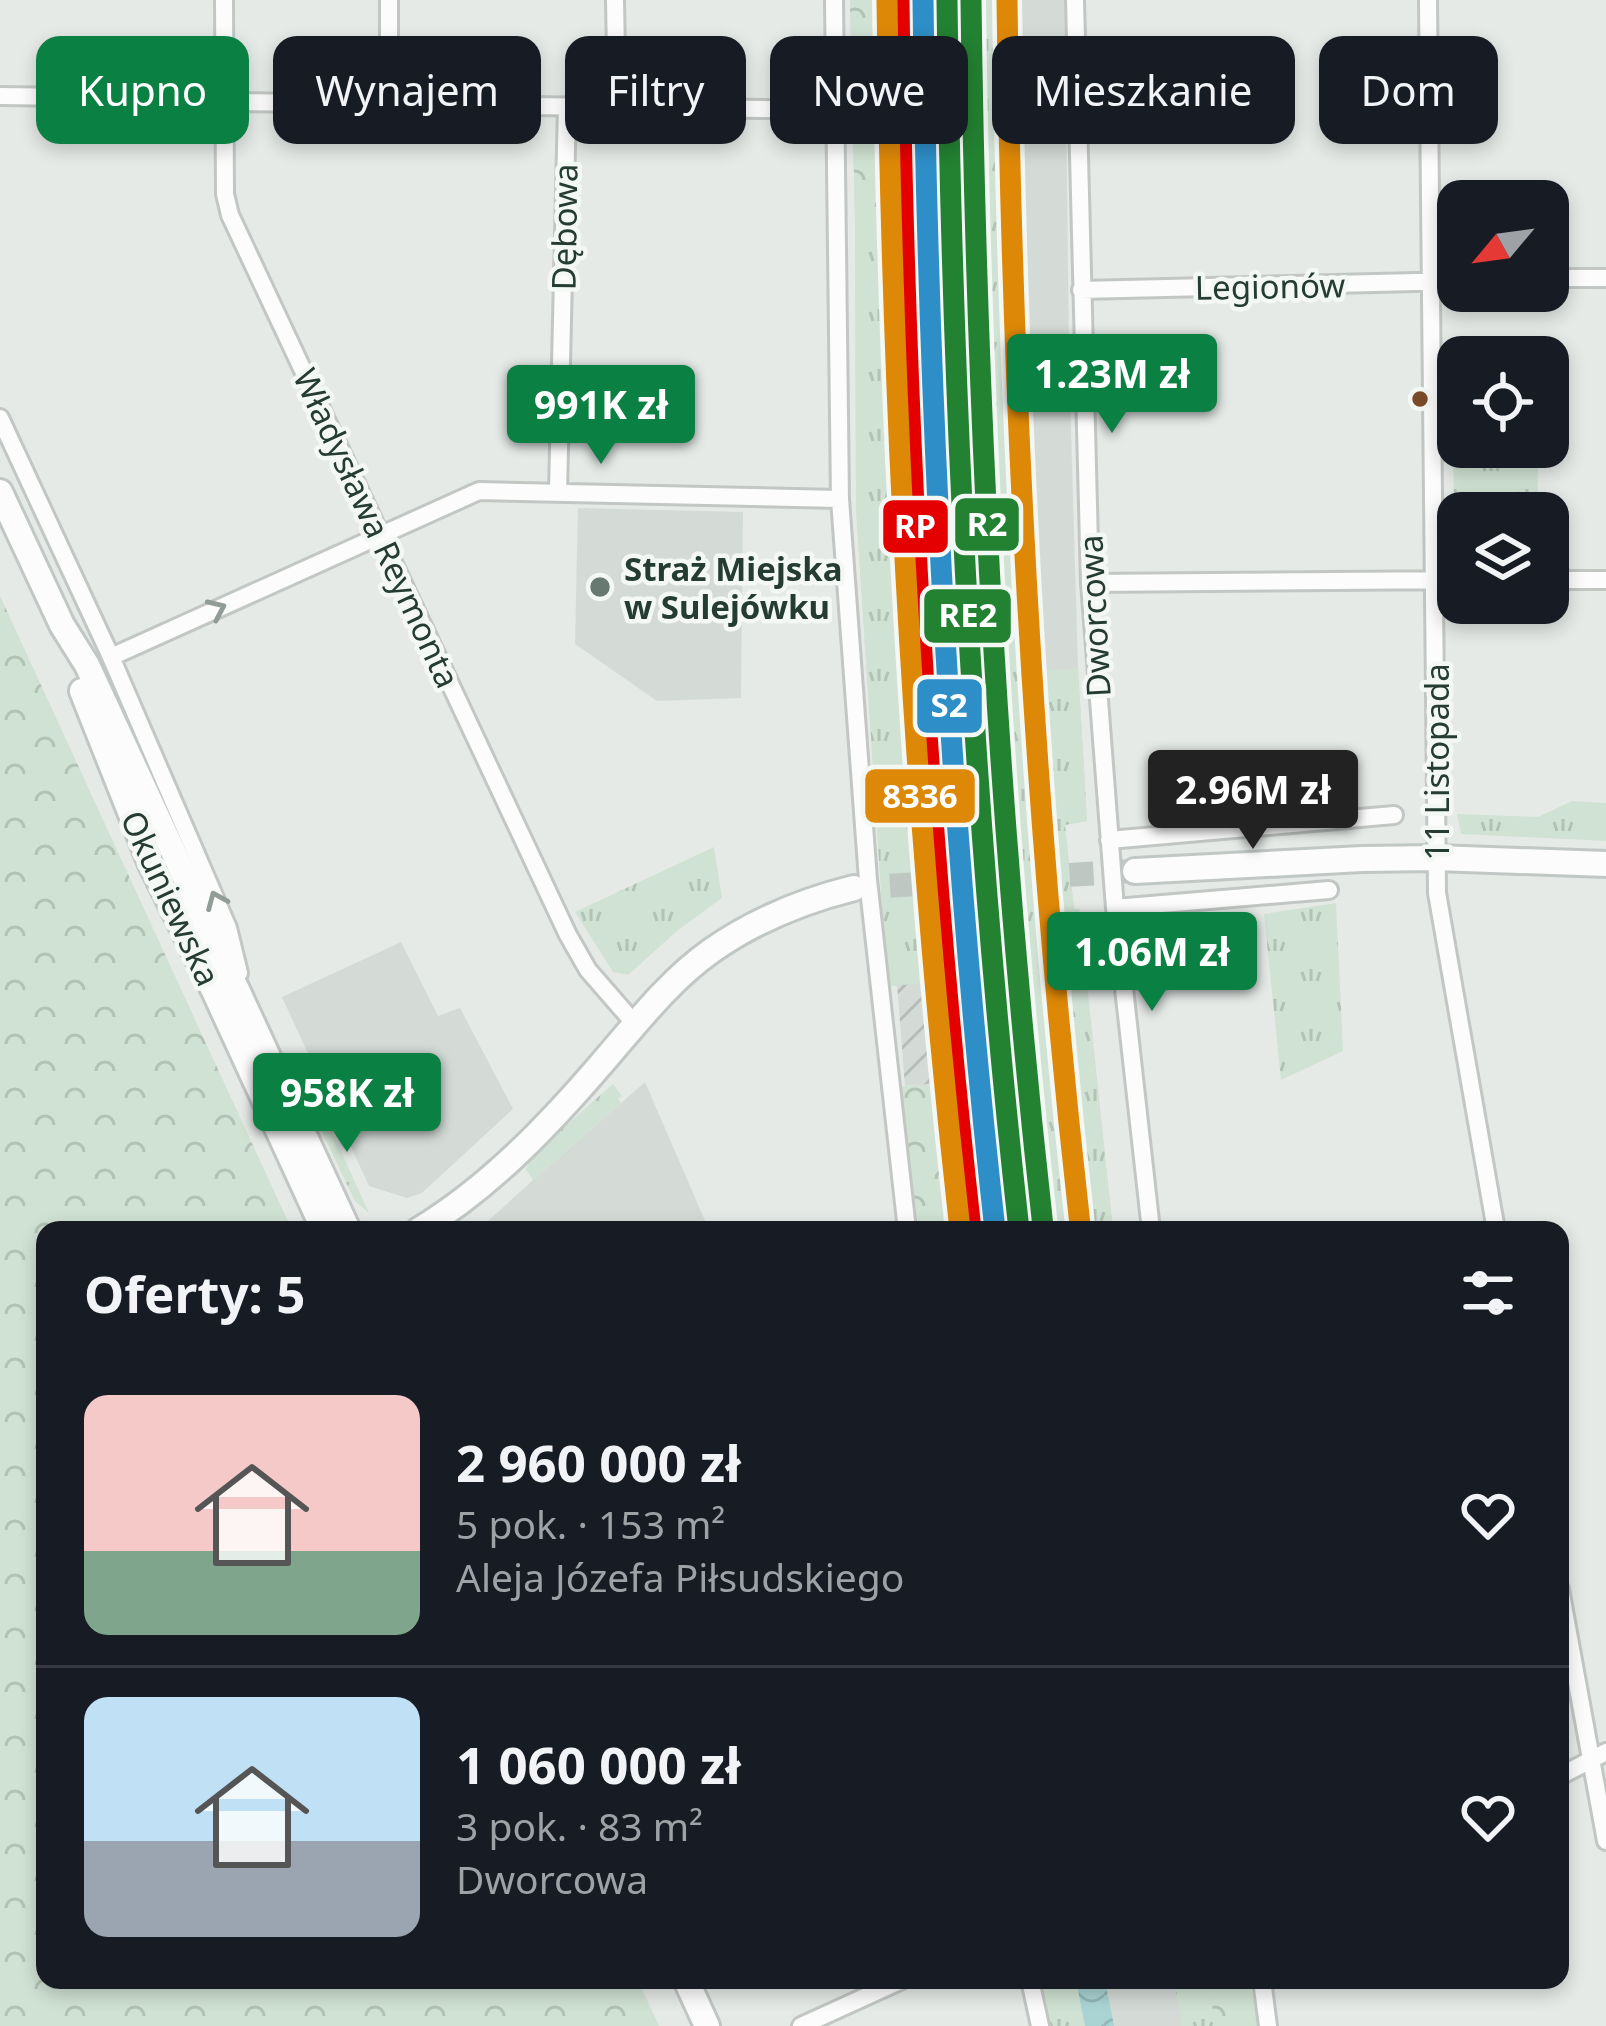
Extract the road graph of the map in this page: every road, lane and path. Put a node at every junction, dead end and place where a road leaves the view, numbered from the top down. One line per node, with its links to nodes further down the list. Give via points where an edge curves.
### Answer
1 (224, 0): 7 (street, Władysława Reymonta)
2 (388, 0): 8 (street)
3 (615, 0): 9 (street)
4 (834, 0): 10 (street)
5 (1075, 0): 20 (street, Dworcowa)
6 (1428, 0): 18 (street, 11 Listopada)
7 (224, 36)
8 (388, 36)
9 (615, 36)
10 (834, 36)
11 (0, 96): 12 (street)
12 (36, 97)
13 (224, 144): 25 (street, Władysława Reymonta, via 230,215)
14 (566, 144): 23 (street, Dębowa)
15 (835, 144): 24 (street)
16 (1569, 278): 17 (street)
17 (1606, 278)
18 (1433, 283): 19 (street, Legionów); 20 (street, Legionów); 26 (street, 11 Listopada)
19 (1437, 283)
20 (1081, 290): 29 (street, Dworcowa)
21 (0, 418): 31 (street, Okuniewska)
22 (0, 492): 30 (main road, Okuniewska)
23 (558, 492): 24 (street); 25 (street, via 479,491)
24 (840, 499): 45 (street, via 868,880)
25 (381, 536): 31 (street, one-way to 25); 41 (street, Władysława Reymonta, via 568,935)
26 (1434, 580): 29 (street); 34 (street, 11 Listopada)
27 (1569, 580): 28 (street)
28 (1606, 580)
29 (1090, 583): 33 (street, Dworcowa)
30 (62, 625): 40 (main road, Okuniewska); 42 (main road, Okuniewska, via 150,862)
31 (111, 657): 40 (street, Okuniewska, one-way to 31, via 228,928)
32 (1394, 815): 33 (street)
33 (1109, 840): 39 (street, Dworcowa)
34 (1436, 858): 35 (main road); 36 (main road); 47 (street, 11 Listopada, via 1440,922)
35 (1606, 864)
36 (1135, 871)
37 (854, 888): 41 (main road, via 742,931 678,978)
38 (1329, 890): 39 (street)
39 (1115, 908): 46 (street, Dworcowa)
40 (248, 1012): 43 (main road, Okuniewska)
41 (635, 1024): 44 (main road, via 550,1121)
42 (320, 1221)
43 (344, 1221)
44 (433, 1221)
45 (906, 1221)
46 (1149, 1221)
47 (1494, 1221)
48 (1569, 1628): 49 (street)
49 (1598, 1755): 50 (street); 51 (street)
50 (1569, 1773)
51 (1606, 1841)
52 (690, 1989): 56 (main road)
53 (882, 1989): 57 (street)
54 (1032, 1989): 58 (street)
55 (1263, 1989): 59 (street)
56 (707, 2026)
57 (801, 2026)
58 (1040, 2026)
59 (1268, 2026)

